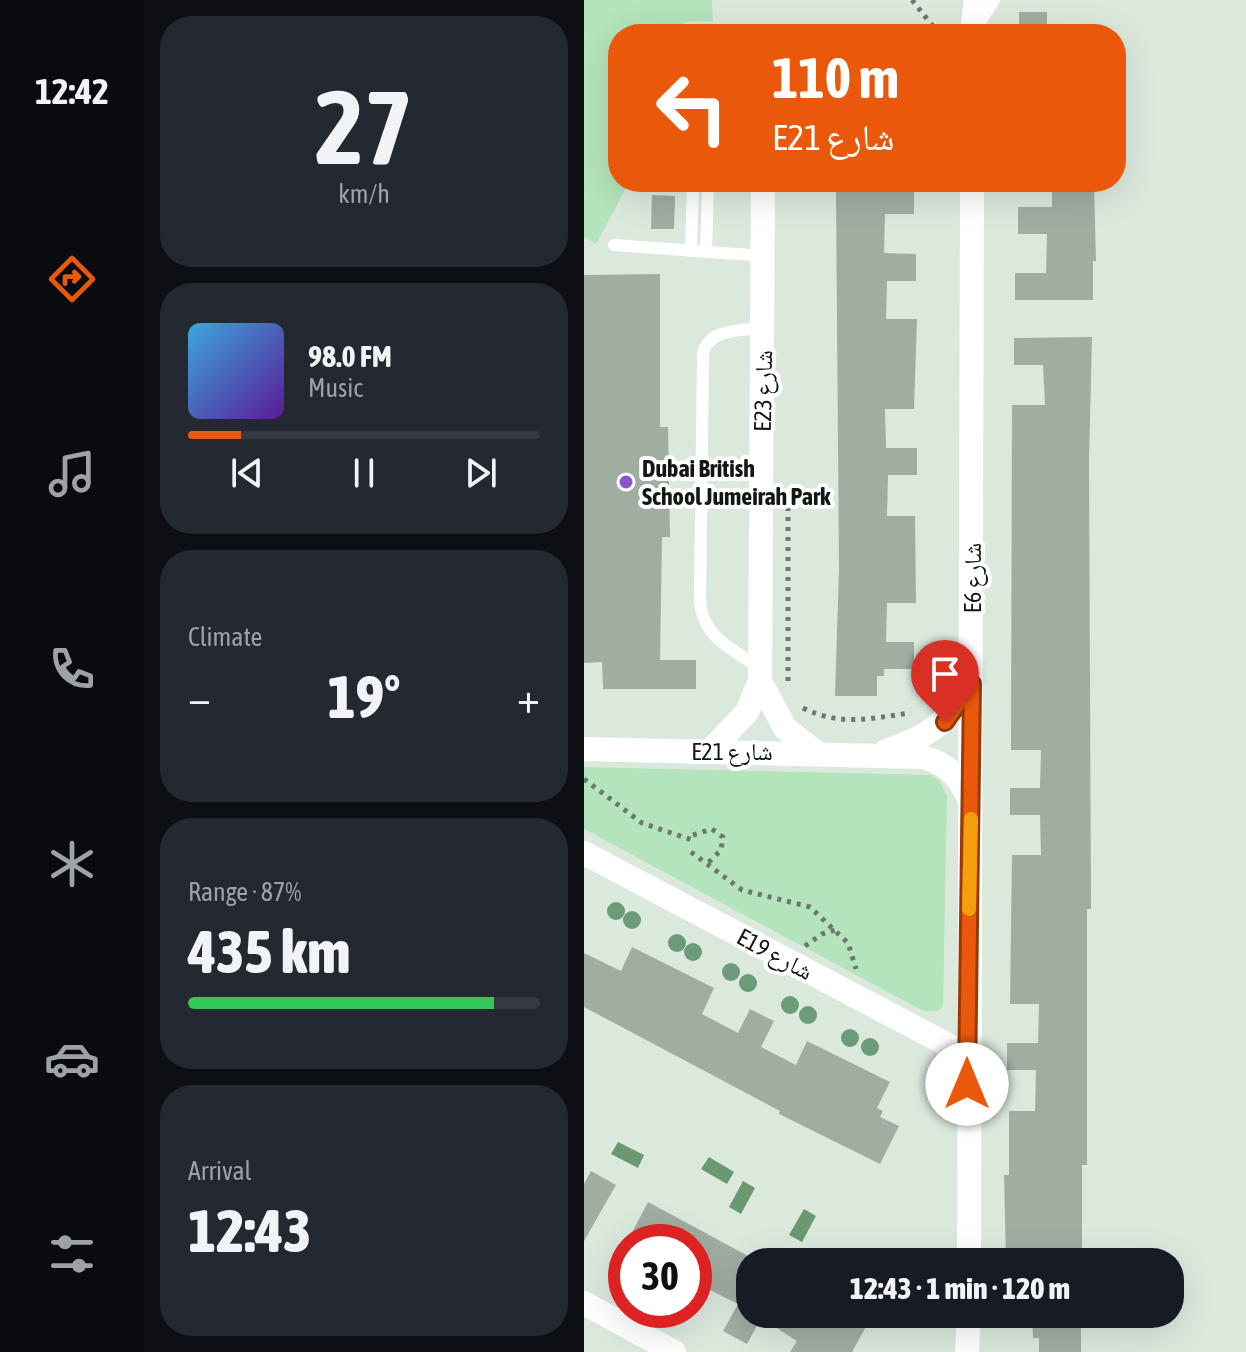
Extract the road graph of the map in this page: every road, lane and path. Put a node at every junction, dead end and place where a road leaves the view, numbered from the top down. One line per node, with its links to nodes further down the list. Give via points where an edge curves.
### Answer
1 (912, 0): 3 (path)
2 (987, 2): 4 (street)
3 (931, 24)
4 (975, 24)
5 (693, 192): 10 (lane)
6 (708, 192): 11 (lane)
7 (765, 192): 12 (street, E23 شارع)
8 (972, 192): 16 (street, E6 شارع)
9 (614, 245): 10 (lane)
10 (691, 251): 11 (lane)
11 (706, 252): 12 (lane)
12 (765, 256): 13 (street, E23 شارع)
13 (764, 327): 15 (street, E23 شارع); 15 (lane, via 720,334 705,345 700,600 705,624)
14 (788, 502): 17 (path)
15 (760, 675): 21 (street, E23 شارع); 23 (street, E23 شارع, via 747,712)
16 (972, 684): 25 (street, E21 شارع, via 945,722); 27 (street, E6 شارع)
17 (791, 692)
18 (798, 703): 19 (path)
19 (803, 708): 20 (path, via 827,720 845,721); 21 (path)
20 (921, 711)
21 (785, 728): 24 (street, E23 شارع)
22 (584, 749): 23 (street, E21 شارع)
23 (710, 751): 24 (street, E21 شارع)
24 (814, 751): 25 (street, E21 شارع)
25 (880, 753): 27 (street, E21 شارع, via 942,762 957,775)
26 (584, 779): 30 (path, via 642,823 692,838 712,829 723,837 721,850)
27 (971, 804): 32 (street, E6 شارع)
28 (691, 852): 30 (path)
29 (584, 853): 31 (street, E19 شارع)
30 (707, 864): 31 (path, via 742,890 795,900 824,917 855,959)
31 (851, 994): 32 (street, E19 شارع)
32 (967, 1055): 33 (street, E6 شارع)
33 (969, 1248)
34 (584, 1303): 36 (street)
35 (968, 1328): 37 (street)
36 (674, 1352)
37 (967, 1352)

